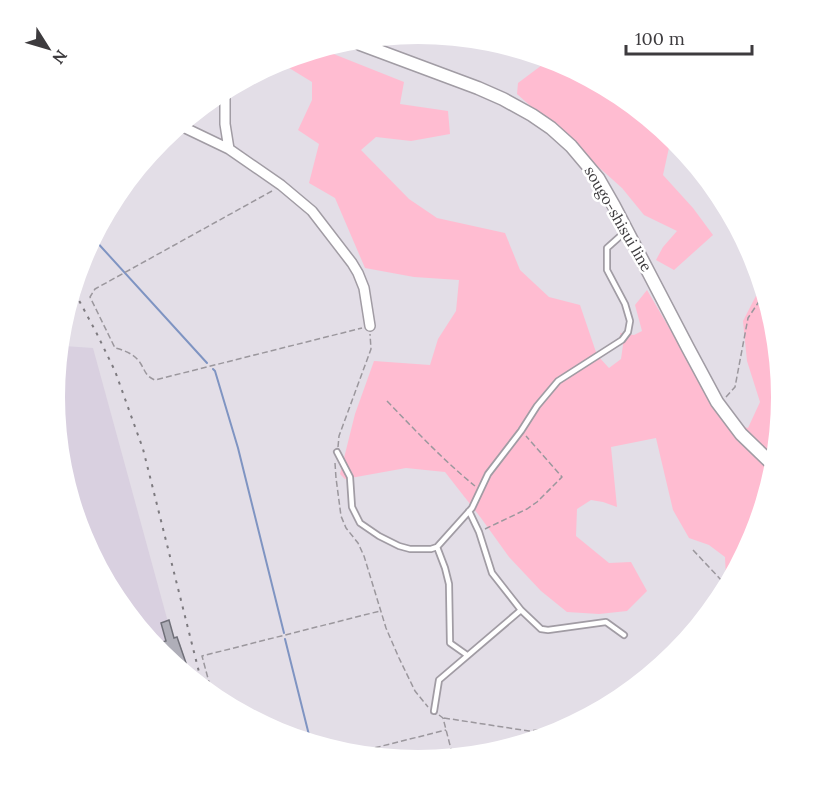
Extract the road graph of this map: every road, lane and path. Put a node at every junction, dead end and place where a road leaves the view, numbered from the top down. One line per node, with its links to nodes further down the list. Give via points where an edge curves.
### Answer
1 (367, 48): 6 (main road, sougo-shisui line, via 495,95 551,128 598,178)
2 (225, 101): 4 (street)
3 (187, 129): 4 (street)
4 (229, 149): 5 (street)
5 (281, 185): 8 (street, via 312,211 352,262 364,288); 8 (path, via 95,289 90,297 115,348 139,361 146,375 155,380)
6 (627, 230): 10 (main road, sougo-shisui line); 11 (lane, via 608,248 607,270 625,304 630,321 628,332 622,340 558,381)
7 (758, 303): 10 (path, via 748,318 735,387)
8 (370, 326): 12 (path, via 371,349 339,436)
9 (387, 401): 14 (path)
10 (719, 404): 13 (main road, sougo-shisui line, via 741,434)
11 (521, 431): 14 (lane, via 488,474); 16 (path, via 562,477 527,509)
12 (337, 452): 17 (lane, via 350,477 352,507 360,523 399,546); 20 (path, via 341,516 364,556)
13 (765, 457)
14 (481, 491): 15 (lane)
15 (469, 511): 16 (lane); 17 (lane)
16 (478, 532): 21 (lane, via 492,573)
17 (437, 547): 23 (lane, via 448,584 450,643)
18 (693, 550): 19 (path)
19 (720, 579)
20 (381, 610): 24 (path, via 202,656); 25 (path, via 415,691)
21 (521, 610): 22 (lane, via 548,630 606,622); 23 (lane)
22 (624, 635)
23 (467, 656): 25 (lane, via 439,680)
24 (209, 681)
25 (434, 711): 26 (path)
26 (443, 718): 27 (path); 28 (path)
27 (447, 730): 29 (path); 30 (path)
28 (532, 731)
29 (379, 747)
30 (451, 748)

